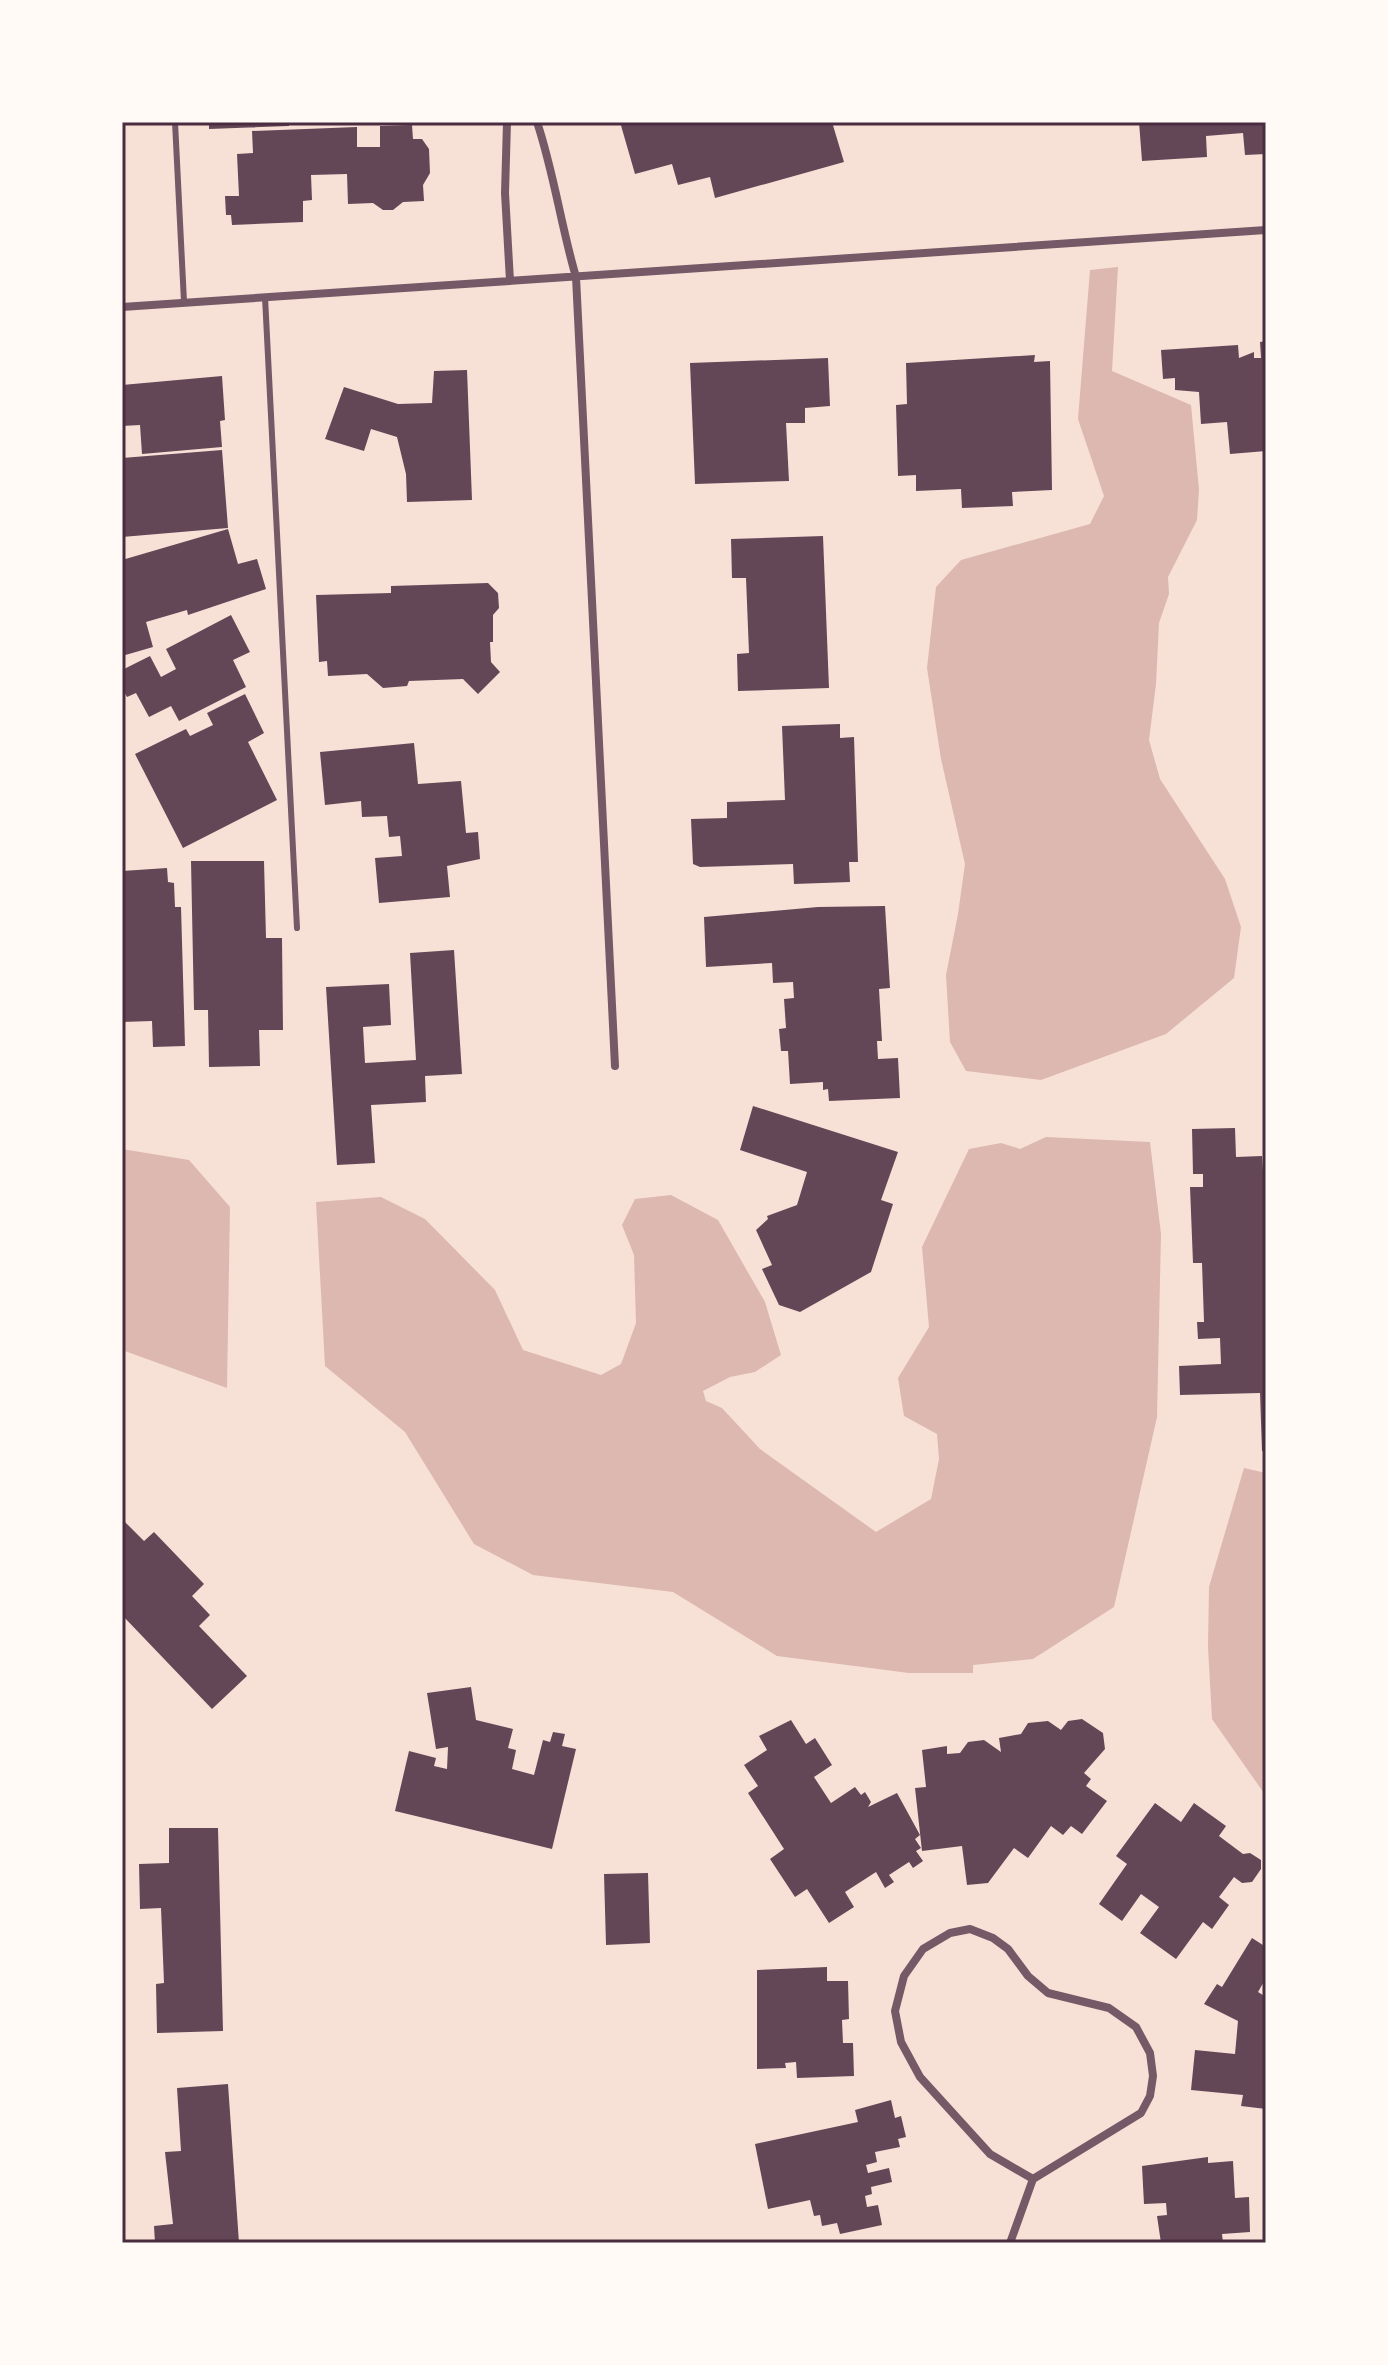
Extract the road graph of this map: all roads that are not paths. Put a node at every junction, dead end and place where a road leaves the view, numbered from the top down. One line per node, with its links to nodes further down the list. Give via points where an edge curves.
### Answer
1 (175, 122): 8 (lane)
2 (507, 122): 6 (street)
3 (537, 122): 5 (street)
4 (1266, 230): 5 (street)
5 (576, 277): 6 (street); 11 (street)
6 (510, 281): 7 (street)
7 (265, 297): 8 (street); 10 (lane)
8 (184, 302): 9 (street)
9 (122, 307)
10 (297, 928)
11 (615, 1066)
12 (1033, 2179): 12 (street, via 990,2154 920,2077 901,2042 895,2011 904,1976 923,1949 950,1933 970,1929 993,1938 1048,1993 1109,2008 1136,2027 1150,2053 1153,2076 1141,2113); 13 (street)
13 (1010, 2243)

